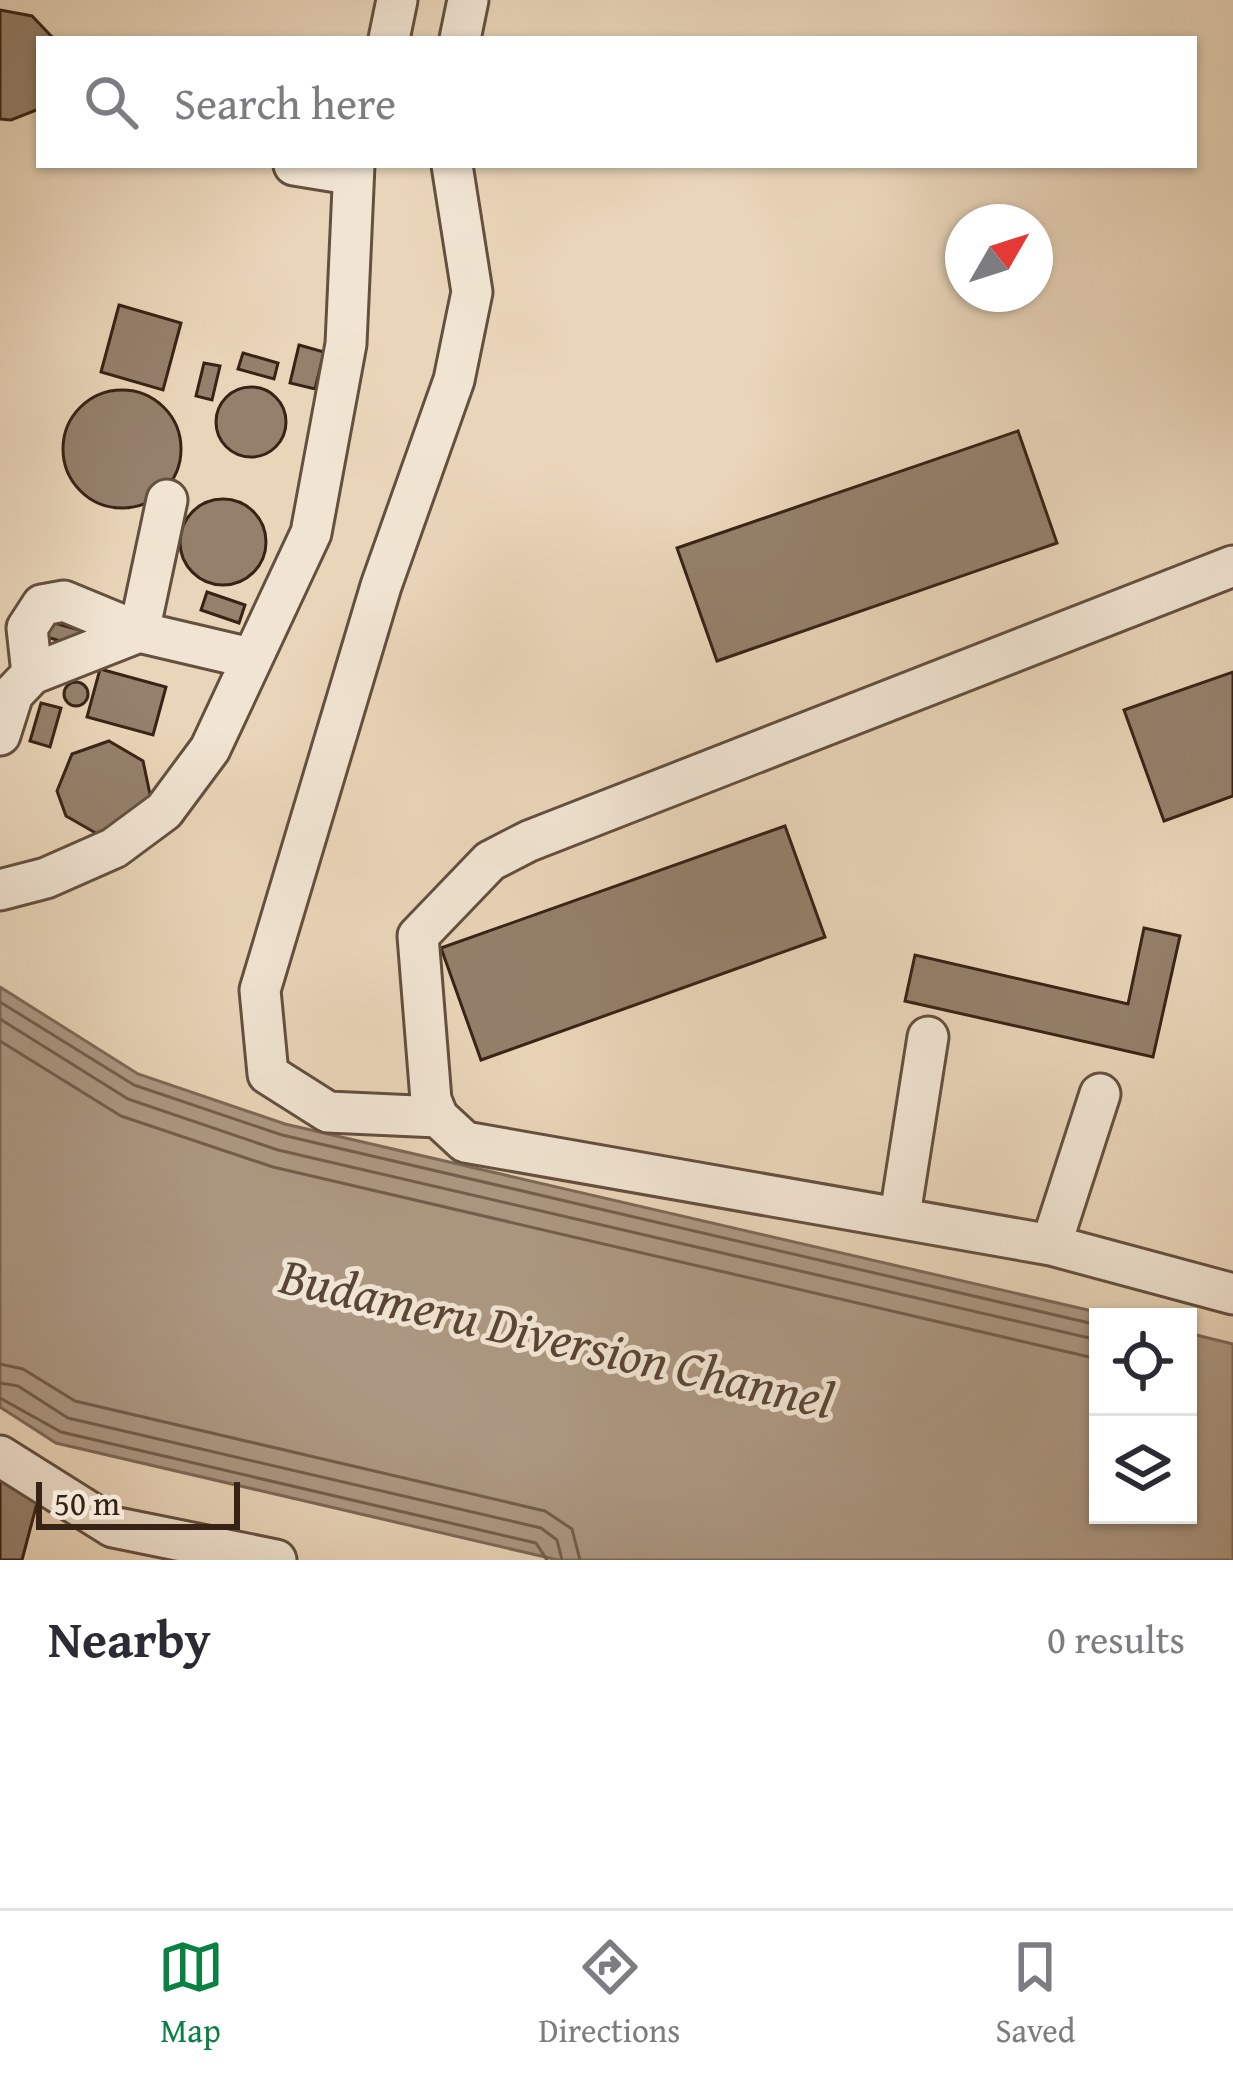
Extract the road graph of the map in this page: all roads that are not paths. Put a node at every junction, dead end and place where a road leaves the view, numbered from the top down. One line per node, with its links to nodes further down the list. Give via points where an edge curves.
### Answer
1 (397, 0): 3 (lane)
2 (468, 0): 4 (lane)
3 (390, 36)
4 (461, 36)
5 (312, 168): 6 (lane)
6 (346, 168)
7 (352, 168): 12 (lane, via 346,344 310,533)
8 (452, 168): 18 (lane, via 472,292 454,380 381,586 260,990 268,1074 328,1112)
9 (167, 500): 11 (lane)
10 (1233, 566): 18 (lane, via 490,861 418,936)
11 (139, 632): 12 (lane); 13 (lane); 13 (lane, via 64,601 41,605 27,628)
12 (250, 658): 15 (lane, via 210,748 164,811 114,848)
13 (32, 674): 14 (lane, via 13,694)
14 (0, 735)
15 (0, 890)
16 (928, 1037): 19 (lane)
17 (1100, 1094): 20 (lane)
18 (437, 1117): 19 (lane, via 465,1142 484,1147)
19 (900, 1215): 20 (lane)
20 (1051, 1245): 21 (lane)
21 (1233, 1294)
22 (0, 1456): 23 (lane)
23 (110, 1544): 24 (lane)
24 (276, 1560)

